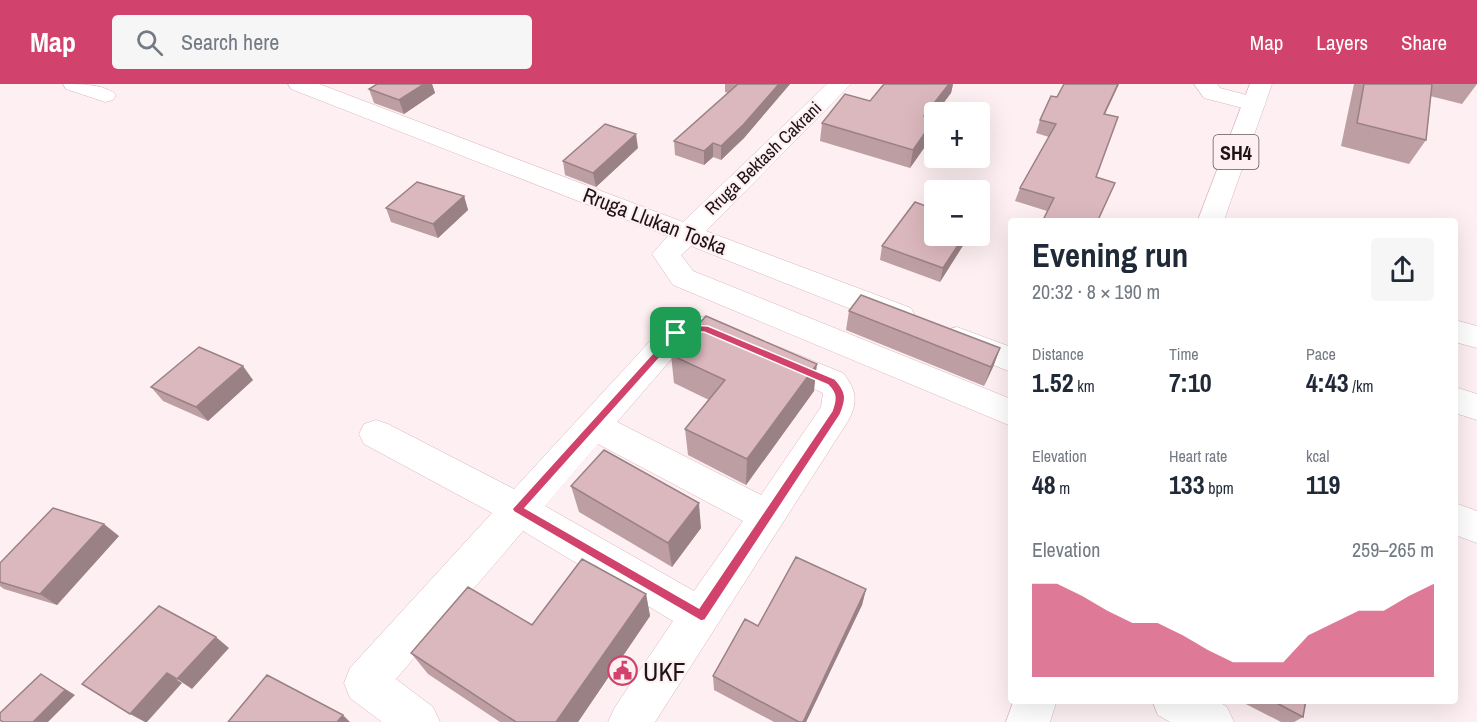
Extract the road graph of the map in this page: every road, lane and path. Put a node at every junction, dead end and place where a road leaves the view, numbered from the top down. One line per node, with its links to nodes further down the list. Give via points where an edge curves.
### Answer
1 (74, 84): 6 (street)
2 (299, 84): 8 (street, Rruga Llukan Toska)
3 (840, 84): 8 (street, Rruga Bektash Cakrani)
4 (1205, 84): 5 (street, via 1212,93)
5 (1257, 94): 7 (street, SH4)
6 (105, 95)
7 (1212, 218)
8 (687, 233): 11 (street, Rruga Llukan Toska); 14 (street, Rruga Bektash Cakrani, via 666,254 683,278)
9 (1458, 332): 10 (street)
10 (1477, 337)
11 (1008, 359)
12 (1458, 401): 13 (street)
13 (1477, 408)
14 (1008, 412)
15 (593, 426): 17 (street); 18 (street); 18 (street, via 676,333 687,329 705,328 832,382 840,391 836,412)
16 (376, 434): 17 (street)
17 (518, 509): 21 (street); 24 (street, via 365,683)
18 (767, 516): 21 (street)
19 (1458, 520): 20 (street)
20 (1477, 527)
21 (701, 616): 25 (street)
22 (1035, 704): 26 (street)
23 (1180, 704): 27 (street)
24 (418, 722)
25 (630, 722)
26 (1028, 722)
27 (1212, 722)

